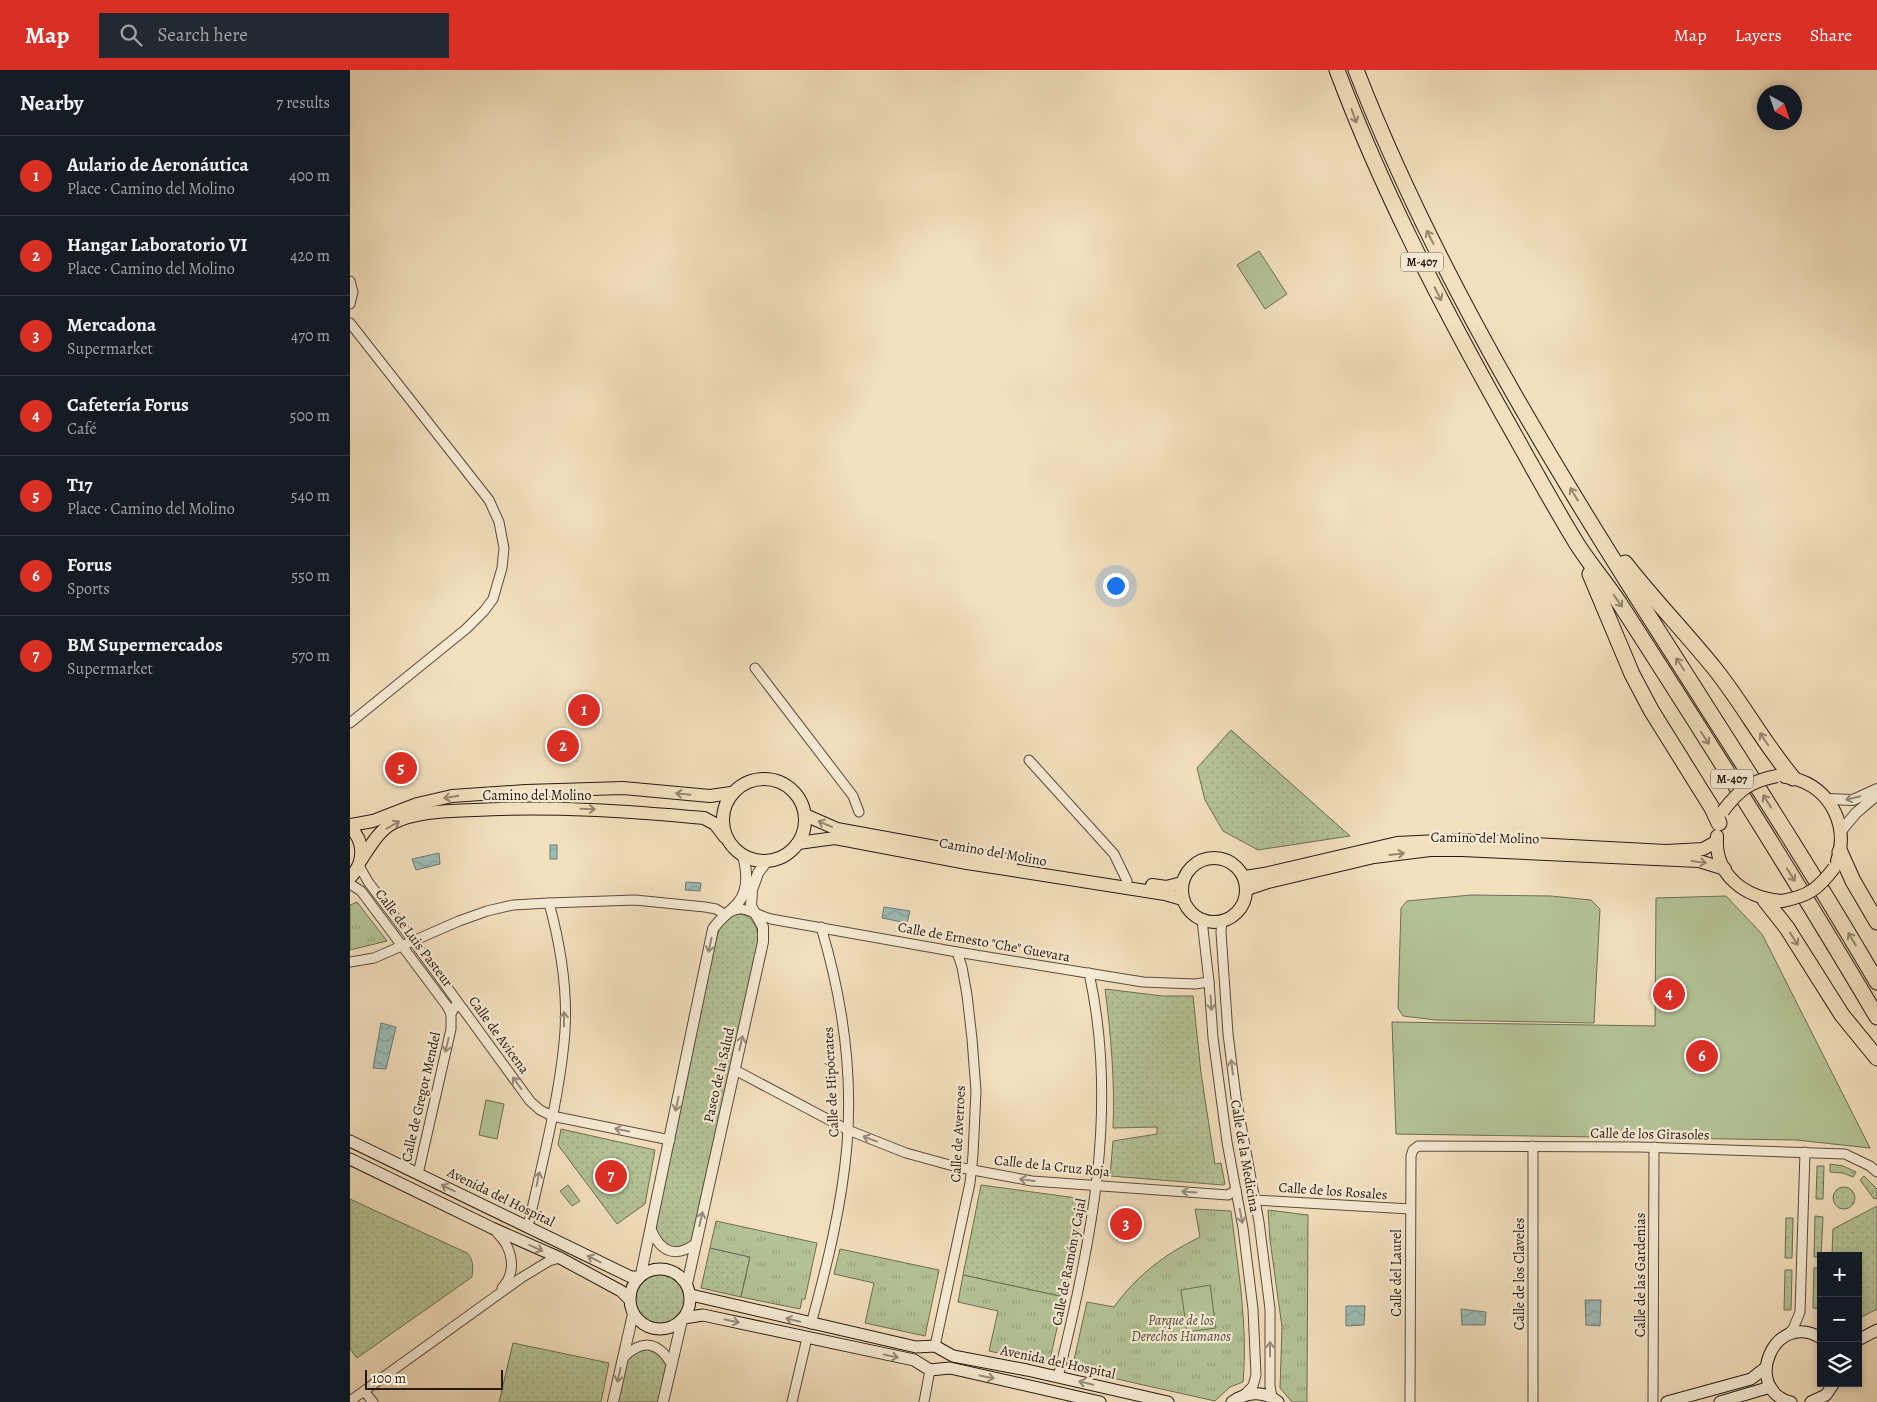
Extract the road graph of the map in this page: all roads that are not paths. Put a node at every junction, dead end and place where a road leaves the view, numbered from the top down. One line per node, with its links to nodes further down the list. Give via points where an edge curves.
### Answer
1 (1337, 70): 7 (highway, M-407, one-way to 7, via 1360,131 1403,226 1473,360)
2 (1356, 70): 6 (highway, M-407, one-way to 2, via 1460,296 1420,218)
3 (350, 281): 4 (street, via 353,292)
4 (350, 304)
5 (350, 323): 9 (street, via 489,500 499,522 504,548 493,599 484,612)
6 (1598, 536): 11 (highway, one-way to 6, via 1716,669 1609,543); 49 (highway, M-407, one-way to 6)
7 (1579, 547): 18 (highway, via 1632,674 1651,710 1712,808); 52 (highway, M-407, one-way to 52, via 1620,604)
8 (755, 668): 16 (street, via 853,796)
9 (350, 722)
10 (1029, 760): 30 (street, via 1114,854)
11 (1793, 778): 15 (main road, via 1809,784); 18 (main road, bridge, via 1777,776 1747,785 1734,796)
12 (1877, 789): 15 (street, one-way to 15, via 1852,800)
13 (731, 793): 17 (main road, via 743,783 757,778 772,778 794,791 803,804); 19 (main road, Camino del Molino, one-way to 19, via 710,796 623,788 452,796); 21 (main road, via 724,806 722,822)
14 (1877, 795): 20 (street)
15 (1828, 800): 20 (main road)
16 (859, 812)
17 (805, 815): 23 (main road, via 804,830); 30 (main road, Camino del Molino, one-way to 17, via 838,829)
18 (1721, 817): 22 (main road)
19 (350, 826): 27 (main road, via 360,841)
20 (1841, 831): 24 (main road)
21 (725, 837): 25 (main road); 27 (main road, Camino del Molino, one-way to 21, via 379,835 392,823 418,815 456,811 531,807 622,810 704,818 715,824)
22 (1717, 838): 28 (main road); 32 (main road, Camino del Molino, via 1703,849 1666,851 1430,840 1390,845 1264,874)
23 (798, 843): 26 (main road, via 790,852); 34 (main road, Camino del Molino, via 835,838)
24 (1840, 852): 35 (main road, bridge, via 1822,885 1801,897); 41 (highway)
25 (743, 856): 26 (main road); 37 (street, via 747,872 745,889 739,902)
26 (767, 861): 38 (street, Paseo de la Salud, via 752,890 752,906)
27 (360, 863): 29 (main road, Camino del Molino); 43 (street, Calle de Avicena, via 369,883)
28 (1724, 869): 32 (main road, Camino del Molino, one-way to 28, via 1268,882 1374,857 1430,850 1699,861); 35 (main road, via 1749,894)
29 (350, 878)
30 (1128, 881): 31 (main road, Camino del Molino, via 1166,886)
31 (1182, 883): 32 (main road, via 1198,861 1211,857 1225,858 1237,865); 34 (main road)
32 (1246, 883): 40 (main road, via 1246,900 1240,909)
33 (350, 884): 44 (street, Calle de Luis Pasteur, via 361,890)
34 (1182, 899): 39 (main road, via 1189,910)
35 (1765, 900): 53 (highway, one-way to 53, via 1787,928 1842,1014)
36 (550, 902): 37 (street, via 635,900 705,907); 43 (street, via 487,911); 55 (street, one-way to 36, via 564,1042 564,998 560,950)
37 (724, 914): 38 (street, via 739,909); 57 (street, one-way to 57, via 713,929)
38 (756, 915): 42 (street, Calle de Ernesto "Che" Guevara); 54 (street, Paseo de la Salud, one-way to 38, via 763,942 763,926)
39 (1202, 920): 40 (main road); 48 (street, Calle de la Medicina)
40 (1222, 921): 69 (street, one-way to 40, via 1228,1034)
41 (1877, 922)
42 (821, 927): 45 (street, Calle de Ernesto "Che" Guevara); 56 (street, Calle de Hipócrates, via 838,993 846,1045)
43 (414, 942): 44 (street); 50 (street, Calle de Avicena)
44 (404, 946): 46 (street, via 374,958); 51 (street, Calle de Luis Pasteur)
45 (957, 952): 47 (street, Calle de Ernesto "Che" Guevara); 64 (street, Calle de Averroes, via 967,995 976,1091)
46 (350, 962)
47 (1089, 973): 48 (street, Calle de Ernesto "Che" Guevara, via 1143,982); 67 (street, Calle de Ramón y Cajal, via 1101,1069 1102,1114)
48 (1209, 982): 68 (street, Calle de la Medicina, one-way to 68, via 1215,1056)
49 (1877, 982)
50 (463, 1009): 51 (street, via 455,1006); 55 (street, Calle de Avicena, one-way to 50, via 530,1101)
51 (451, 1014): 66 (street, Calle de Gregor Mendel, one-way to 66, via 451,1029)
52 (1877, 1016)
53 (1877, 1058)
54 (735, 1070): 56 (street, Calle de la Cruz Roja); 74 (street, Paseo de la Salud, one-way to 54)
55 (552, 1116): 57 (street, Calle de Avicena, one-way to 55); 71 (street, one-way to 55)
56 (848, 1130): 64 (street, Calle de la Cruz Roja, one-way to 56, via 906,1153); 84 (street, Calle de Hipócrates, via 839,1206)
57 (670, 1140): 73 (street)
58 (350, 1141): 66 (main road, Avenida del Hospital)
59 (1418, 1146): 60 (street, Calle de los Girasoles); 70 (street, Calle del Laurel, via 1411,1156)
60 (1533, 1146): 61 (street, Calle de los Girasoles); 112 (street, Calle de los Claveles)
61 (1654, 1147): 62 (street, Calle de los Girasoles); 113 (street, Calle de las Gardenias)
62 (1805, 1152): 65 (street, Calle de los Girasoles, via 1845,1154); 81 (street)
63 (350, 1159): 72 (main road)
64 (971, 1170): 67 (street, Calle de la Cruz Roja, one-way to 64, via 1032,1181); 90 (street, Calle de Averroes)
65 (1877, 1172)
66 (418, 1174): 71 (main road, Avenida del Hospital, one-way to 66)
67 (1097, 1185): 68 (street, Calle de la Cruz Roja, one-way to 67, via 1228,1195); 95 (street, Calle de Ramón y Cajal, via 1072,1322)
68 (1236, 1190): 99 (street, Calle de la Medicina, one-way to 99, via 1253,1309 1256,1355 1256,1375)
69 (1255, 1200): 70 (street, Calle de los Rosales); 101 (street, one-way to 69, via 1270,1386 1270,1309)
70 (1410, 1209): 111 (street, Calle del Laurel)
71 (528, 1227): 76 (main road, Avenida del Hospital, one-way to 71, via 631,1277)
72 (492, 1228): 75 (main road, one-way to 75); 79 (street, via 506,1241 512,1268 508,1282)
73 (651, 1229): 74 (street, via 656,1241 667,1250 684,1251); 76 (street)
74 (696, 1243): 77 (street, Paseo de la Salud)
75 (560, 1258): 79 (street, via 549,1261); 80 (main road)
76 (640, 1276): 77 (main road, via 657,1268 669,1269); 80 (main road)
77 (687, 1284): 78 (main road)
78 (691, 1295): 83 (main road, via 690,1307); 84 (main road, Avenida del Hospital, one-way to 78)
79 (492, 1298): 98 (street)
80 (630, 1298): 82 (main road)
81 (1800, 1312): 86 (street); 87 (street, via 1804,1328)
82 (633, 1314): 83 (main road, via 652,1328 664,1329); 91 (street)
83 (683, 1319): 88 (main road, one-way to 88, via 704,1315); 92 (street)
84 (811, 1324): 90 (main road, Avenida del Hospital, via 916,1348)
85 (1877, 1330): 89 (main road)
86 (1787, 1335): 87 (main road, via 1798,1332); 94 (main road, via 1768,1355)
87 (1815, 1336)
88 (807, 1338): 93 (main road, one-way to 93, via 914,1360); 106 (street)
89 (1862, 1338)
90 (935, 1349): 93 (main road, via 921,1355); 93 (main road, via 945,1361); 95 (main road, Avenida del Hospital, via 953,1356)
91 (623, 1358): 92 (street, via 631,1350 646,1345 659,1348); 104 (street, one-way to 104)
92 (672, 1365): 105 (street)
93 (930, 1367): 100 (main road, one-way to 100, via 950,1368); 107 (street)
94 (1766, 1368): 97 (main road); 114 (main road, via 1751,1379)
95 (1058, 1376): 109 (main road, Avenida del Hospital, one-way to 95)
96 (1831, 1387): 117 (main road)
97 (1772, 1389): 115 (main road); 116 (main road)
98 (364, 1391): 102 (street); 103 (street)
99 (1245, 1394): 101 (main road, via 1259,1393); 110 (main road)
100 (1054, 1397): 108 (main road)
101 (1275, 1400)
102 (350, 1401)
103 (373, 1402)
104 (614, 1402)
105 (664, 1402)
106 (792, 1402)
107 (924, 1402)
108 (1100, 1402)
109 (1168, 1402)
110 (1232, 1402)
111 (1410, 1402)
112 (1533, 1402)
113 (1653, 1402)
114 (1667, 1402)
115 (1720, 1402)
116 (1789, 1402)
117 (1814, 1402)

